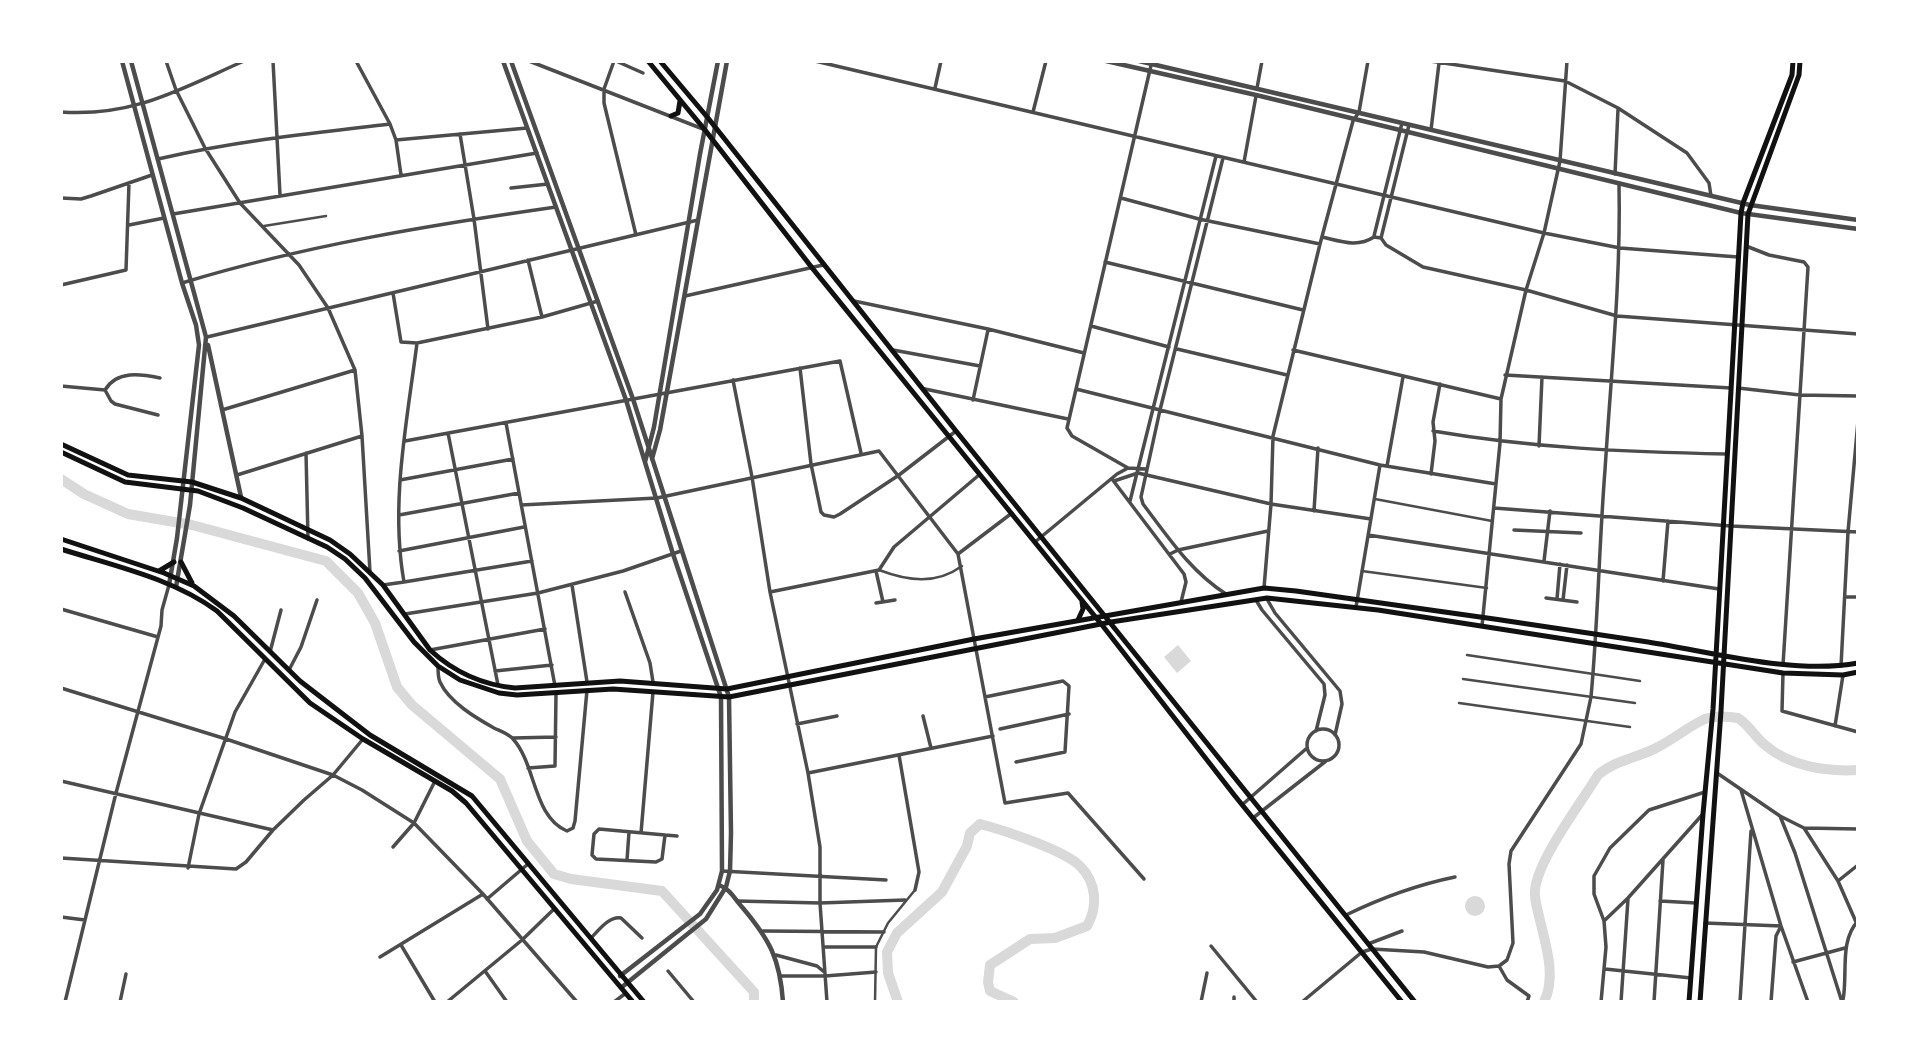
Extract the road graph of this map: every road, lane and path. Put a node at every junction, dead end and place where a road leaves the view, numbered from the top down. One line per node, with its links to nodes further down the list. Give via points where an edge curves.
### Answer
1 (122, 61): 39 (street)
2 (131, 61): 38 (street)
3 (166, 61): 35 (street)
4 (244, 61): 35 (street)
5 (273, 61): 57 (street)
6 (356, 61): 48 (street)
7 (503, 61): 50 (street)
8 (511, 61): 109 (street)
9 (529, 61): 28 (street)
10 (615, 61): 30 (street); 34 (street)
11 (648, 61): 37 (main road)
12 (660, 61): 45 (main road)
13 (718, 61): 45 (street)
14 (727, 61): 51 (street)
15 (815, 61): 32 (street)
16 (941, 61): 32 (street)
17 (1046, 61): 42 (street)
18 (1105, 61): 29 (street)
19 (1139, 61): 27 (street)
20 (1262, 61): 33 (street)
21 (1368, 61): 43 (street)
22 (1430, 61): 26 (street)
23 (1567, 61): 31 (street)
24 (1793, 61): 85 (main road, via 1792,75)
25 (1800, 61): 86 (main road, via 1799,75)
26 (1439, 62): 31 (street); 53 (street)
27 (1152, 63): 29 (street); 33 (street)
28 (544, 64): 34 (street)
29 (1150, 72): 36 (street); 58 (street)
30 (643, 73)
31 (1566, 81): 40 (street); 66 (street)
32 (935, 88): 42 (street)
33 (1257, 88): 43 (street)
34 (604, 89): 44 (street); 102 (street, via 605,110)
35 (176, 90): 38 (street); 61 (street)
36 (1256, 95): 46 (street); 67 (street)
37 (680, 101): 44 (main road, via 678,113); 52 (main road)
38 (142, 105): 39 (street); 65 (street)
39 (134, 107): 41 (street, via 104,113); 71 (street)
40 (1618, 108): 70 (street); 80 (street, via 1688,153 1709,183)
41 (61, 112)
42 (1033, 112): 58 (street)
43 (1359, 113): 46 (street); 47 (street)
44 (671, 116): 52 (street)
45 (708, 118): 51 (main road); 52 (street)
46 (1353, 121): 54 (street); 74 (street)
47 (1402, 123): 49 (street); 54 (street)
48 (390, 124): 57 (street); 59 (street)
49 (1409, 125): 53 (street); 55 (street)
50 (527, 128): 56 (street); 62 (street)
51 (716, 128): 60 (street); 115 (main road)
52 (705, 130): 60 (main road); 97 (street)
53 (1432, 130): 66 (street)
54 (1399, 131): 55 (street); 78 (street)
55 (1407, 133): 69 (street); 81 (street)
56 (460, 134): 59 (street); 68 (street)
57 (278, 136): 61 (street); 79 (street)
58 (1136, 137): 63 (street); 83 (street)
59 (396, 140): 72 (street)
60 (713, 141): 94 (street); 116 (main road)
61 (205, 148): 65 (street); 84 (street)
62 (537, 153): 68 (street); 75 (street)
63 (1216, 156): 64 (street); 93 (street)
64 (1223, 158): 67 (street); 95 (street)
65 (156, 160): 89 (street)
66 (1560, 161): 69 (street); 70 (street)
67 (1244, 162): 74 (street)
68 (464, 165): 72 (street); 92 (street)
69 (1558, 169): 76 (street); 101 (street)
70 (1615, 174): 80 (street)
71 (152, 175): 73 (street); 91 (street)
72 (401, 176): 79 (street)
73 (129, 183): 82 (street, via 81,199); 98 (street)
74 (1336, 183): 78 (street); 103 (street)
75 (548, 184): 77 (street); 87 (street)
76 (1619, 184): 88 (street); 108 (street)
77 (510, 188)
78 (1383, 195): 81 (street); 104 (street)
79 (280, 196): 84 (street)
80 (1711, 196): 85 (street)
81 (1390, 197): 101 (street); 105 (street)
82 (61, 198)
83 (1121, 198): 93 (street); 114 (street)
84 (240, 203): 89 (street); 99 (street)
85 (1743, 203): 86 (street); 88 (main road)
86 (1750, 205): 88 (main road); 96 (street)
87 (556, 207): 92 (street); 110 (street)
88 (1745, 214): 100 (street); 107 (main road); 112 (main road)
89 (172, 215): 118 (street)
90 (326, 216): 99 (street)
91 (164, 218): 98 (street); 120 (street)
92 (474, 219): 111 (street); 117 (street)
93 (1199, 219): 95 (street); 119 (street)
94 (698, 220): 97 (street); 125 (street)
95 (1207, 220): 106 (street); 121 (street)
96 (1858, 220)
97 (688, 222): 102 (street); 164 (street)
98 (129, 225): 122 (street, via 126,270)
99 (264, 226): 111 (street)
100 (1858, 229)
101 (1544, 233): 108 (street); 123 (street)
102 (636, 235): 109 (street)
103 (1322, 237): 104 (street, via 1356,244); 106 (street)
104 (1374, 237): 105 (street)
105 (1381, 238): 123 (street, via 1423,267)
106 (1320, 244): 130 (street)
107 (1746, 246): 133 (main road); 137 (street, via 1808,267)
108 (1620, 248): 112 (street); 131 (street)
109 (579, 249): 110 (street); 126 (street)
110 (572, 250): 113 (street); 128 (street)
111 (290, 253): 118 (street); 129 (street)
112 (1738, 257): 133 (main road)
113 (528, 260): 117 (street); 132 (street)
114 (1105, 262): 119 (street); 134 (street)
115 (824, 265): 116 (street); 127 (main road)
116 (813, 269): 125 (street); 183 (main road)
117 (479, 272): 124 (street); 135 (street)
118 (189, 281): 120 (street); 139 (street)
119 (1185, 282): 121 (street); 141 (street)
120 (182, 283): 212 (street, via 199,345)
121 (1192, 284): 130 (street); 142 (street)
122 (61, 285)
123 (1526, 290): 131 (street); 150 (street)
124 (393, 293): 129 (street); 140 (street, via 401,342)
125 (685, 296): 163 (street)
126 (598, 301): 128 (street); 167 (street)
127 (853, 301): 136 (street); 143 (main road)
128 (591, 303): 132 (street); 169 (street)
129 (328, 308): 139 (street); 148 (street)
130 (1304, 310): 144 (street)
131 (1617, 316): 133 (street); 155 (street)
132 (542, 317): 135 (street)
133 (1738, 324): 137 (street); 159 (main road); 160 (main road)
134 (1091, 326): 141 (street); 145 (street)
135 (488, 329): 140 (street)
136 (988, 329): 145 (street); 146 (street)
137 (1804, 330): 138 (street); 165 (street)
138 (1858, 334)
139 (206, 337): 172 (street); 215 (street)
140 (417, 343): 184 (street)
141 (1169, 347): 142 (street); 171 (street)
142 (1177, 349): 149 (street); 173 (street)
143 (892, 350): 146 (street); 158 (main road)
144 (1293, 350): 149 (street); 151 (street)
145 (1084, 353): 161 (street)
146 (980, 366): 170 (street)
147 (800, 368): 154 (street); 193 (street, via 840,360); 198 (street)
148 (355, 370): 172 (street); 181 (street)
149 (1287, 375): 182 (street)
150 (1506, 375): 152 (street); 168 (street)
151 (1403, 377): 156 (street); 200 (street)
152 (1542, 377): 155 (street); 187 (street)
153 (160, 378): 162 (street, via 127,375)
154 (733, 380): 163 (street); 211 (street)
155 (1610, 381): 159 (street); 190 (street)
156 (1440, 384): 168 (street); 179 (street)
157 (61, 386): 162 (street)
158 (923, 388): 170 (street); 178 (main road)
159 (1731, 388): 194 (main road)
160 (1738, 388): 165 (street); 240 (main road)
161 (1076, 389): 171 (street); 175 (street)
162 (105, 390): 174 (street, via 115,404)
163 (666, 392): 164 (street); 197 (street)
164 (658, 394): 167 (street); 189 (street)
165 (1800, 395): 166 (street); 241 (street)
166 (1858, 396)
167 (633, 399): 169 (street); 189 (street)
168 (1501, 399): 185 (street)
169 (626, 400): 177 (street); 196 (street)
170 (973, 400): 175 (street)
171 (1154, 408): 173 (street); 202 (street)
172 (222, 410): 209 (street)
173 (1160, 410): 182 (street); 205 (street)
174 (158, 415)
175 (1068, 419): 203 (street, via 1072,436)
176 (1858, 421): 201 (street)
177 (506, 422): 180 (street); 195 (street)
178 (956, 431): 183 (street); 251 (main road)
179 (1433, 431): 185 (street); 208 (street)
180 (448, 433): 184 (street); 204 (street)
181 (362, 436): 192 (street); 273 (street)
182 (1273, 436): 188 (street); 226 (street)
183 (949, 437): 207 (main road); 210 (street)
184 (405, 441): 213 (street)
185 (1500, 443): 187 (street); 216 (street)
186 (61, 444): 212 (main road, via 128,475)
187 (1539, 446): 190 (street)
188 (1318, 448): 199 (street); 229 (street)
189 (649, 449): 196 (street); 197 (street)
190 (1606, 451): 194 (street); 234 (street)
191 (61, 452): 217 (main road, via 125,482)
192 (306, 453): 209 (street); 242 (street)
193 (861, 453): 198 (street); 210 (street, via 882,453)
194 (1728, 454): 239 (main road)
195 (513, 459): 204 (street); 219 (street)
196 (645, 462): 222 (street)
197 (653, 463): 220 (street)
198 (811, 464): 210 (street, via 821,512 828,516 840,514); 211 (street)
199 (1380, 465): 200 (street); 223 (street)
200 (1387, 466): 208 (street)
201 (1855, 466): 246 (street)
202 (1139, 467): 203 (street); 205 (street); 206 (street)
203 (1128, 468): 214 (street)
204 (455, 470): 213 (street); 225 (street)
205 (1146, 472): 206 (street); 226 (street); 256 (street, via 1143,504)
206 (1138, 473): 214 (street); 224 (street)
207 (979, 474): 231 (main road); 233 (street)
208 (1430, 474): 216 (street)
209 (235, 475): 221 (street)
210 (899, 475): 233 (street)
211 (752, 477): 220 (street); 287 (street)
212 (183, 480): 215 (main road); 217 (street)
213 (400, 480): 232 (street)
214 (1113, 480): 224 (street); 251 (street)
215 (192, 482): 218 (street); 221 (main road)
216 (1496, 484): 228 (street)
217 (182, 488): 218 (main road); 264 (street)
218 (191, 490): 253 (main road); 264 (street)
219 (519, 493): 225 (street); 227 (street)
220 (663, 496): 222 (street); 258 (street)
221 (241, 498): 242 (main road)
222 (657, 498): 227 (street); 259 (street)
223 (1374, 499): 235 (street); 236 (street)
224 (1130, 502): 261 (street)
225 (462, 504): 232 (street); 250 (street)
226 (1271, 504): 229 (street); 244 (street)
227 (522, 505): 238 (street)
228 (1494, 508): 230 (street); 236 (street)
229 (1314, 511): 235 (street)
230 (1550, 511): 234 (street); 245 (street)
231 (1012, 513): 254 (main road); 260 (street)
232 (399, 515): 257 (street)
233 (930, 515): 260 (street); 269 (street, via 894,547)
234 (1602, 515): 237 (street); 270 (street)
235 (1371, 519): 249 (street)
236 (1492, 521): 262 (street)
237 (1668, 521): 239 (street); 277 (street)
238 (526, 526): 250 (street); 263 (street)
239 (1724, 526): 240 (street); 285 (main road)
240 (1731, 526): 241 (street); 327 (main road)
241 (1792, 528): 246 (street); 334 (street)
242 (309, 530): 253 (street); 273 (main road, via 330,540)
243 (1514, 530): 245 (street)
244 (1268, 531): 256 (street); 283 (street)
245 (1548, 532): 248 (street); 265 (street)
246 (1848, 532): 247 (street); 290 (street)
247 (1858, 532)
248 (1581, 533)
249 (1368, 535): 262 (street); 272 (street)
250 (468, 537): 257 (street); 274 (street)
251 (1042, 537): 254 (street); 310 (main road)
252 (61, 539): 271 (main road)
253 (308, 539): 335 (main road, via 345,559 365,578)
254 (1035, 542): 292 (main road)
255 (61, 549): 281 (main road)
256 (1178, 550): 261 (street); 289 (street, via 1194,570)
257 (399, 551): 278 (street)
258 (681, 551): 259 (street); 352 (street)
259 (673, 554): 280 (street); 351 (street)
260 (958, 554): 268 (street)
261 (1170, 554): 302 (street, via 1185,576)
262 (1490, 555): 265 (street); 284 (street)
263 (532, 561): 274 (street); 288 (street)
264 (177, 562): 271 (main road); 275 (street); 276 (street); 282 (main road)
265 (1544, 562): 266 (street)
266 (1560, 564): 267 (street); 297 (street)
267 (1567, 565): 270 (street); 300 (street)
268 (962, 566): 269 (street, via 943,576 919,580); 321 (street)
269 (878, 570): 287 (street); 301 (street)
270 (1600, 570): 277 (street); 318 (street)
271 (158, 571): 275 (main road)
272 (1362, 571): 284 (street); 296 (street)
273 (370, 572): 279 (main road)
274 (475, 572): 278 (street); 304 (street)
275 (171, 576): 276 (main road); 281 (street)
276 (178, 579): 281 (street); 282 (main road)
277 (1663, 581): 285 (street)
278 (404, 582): 279 (street)
279 (383, 585): 309 (main road)
280 (572, 585): 288 (street); 346 (street)
281 (173, 586): 319 (street); 329 (main road, via 217,611)
282 (194, 586): 325 (main road, via 234,616)
283 (1264, 588): 289 (main road); 296 (main road)
284 (1487, 588): 312 (street)
285 (1721, 589): 326 (main road)
286 (625, 592): 347 (street)
287 (770, 592): 343 (street)
288 (538, 593): 304 (street); 317 (street)
289 (1226, 594): 302 (main road)
290 (1845, 597): 291 (street); 336 (street)
291 (1858, 597)
292 (1081, 598): 311 (main road); 313 (main road)
293 (1255, 598): 294 (main road); 314 (main road); 371 (street, via 1324,684)
294 (1267, 598): 306 (main road); 373 (street, via 1340,691)
295 (1546, 598): 297 (street)
296 (1357, 599): 306 (street); 312 (main road)
297 (1557, 599): 300 (street)
298 (317, 600): 337 (street)
299 (895, 600): 301 (street)
300 (1563, 600): 303 (street)
301 (883, 602): 305 (street)
302 (1181, 602): 310 (main road)
303 (1577, 602)
304 (482, 603): 309 (street); 320 (street)
305 (876, 603)
306 (1356, 607): 316 (main road)
307 (61, 609): 319 (street)
308 (281, 610): 325 (street)
309 (405, 614): 324 (main road)
310 (1106, 615): 311 (main road); 314 (main road)
311 (1096, 617): 313 (main road); 315 (main road)
312 (1484, 618): 316 (street); 318 (main road)
313 (1078, 620): 321 (main road)
314 (1111, 622): 315 (main road); 393 (main road)
315 (1102, 625): 323 (main road); 394 (main road)
316 (1482, 626): 322 (main road)
317 (545, 629): 320 (street); 333 (street)
318 (1594, 634): 322 (street); 326 (main road)
319 (158, 637): 362 (street)
320 (489, 638): 324 (street); 338 (street)
321 (974, 639): 323 (street); 343 (main road)
322 (1594, 643): 330 (main road); 341 (street)
323 (976, 647): 348 (main road); 358 (street)
324 (430, 650): 353 (main road, via 460,672)
325 (270, 652): 337 (main road)
326 (1716, 653): 327 (main road); 330 (main road)
327 (1724, 654): 331 (main road); 334 (main road)
328 (1467, 656): 341 (street)
329 (265, 659): 377 (street, via 235,712); 378 (main road, via 310,703)
330 (1716, 662): 331 (main road); 391 (main road)
331 (1723, 663): 340 (main road); 385 (main road)
332 (1858, 663): 336 (main road)
333 (551, 665): 338 (street); 350 (street)
334 (1783, 665): 336 (main road)
335 (438, 666): 353 (main road, via 460,680); 376 (street, via 439,681 448,693)
336 (1841, 666)
337 (289, 670): 414 (main road, via 370,735 472,796)
338 (495, 671): 353 (street)
339 (1858, 672): 342 (main road)
340 (1783, 673): 342 (main road); 368 (street, via 1782,712)
341 (1593, 675): 345 (street); 359 (street)
342 (1843, 675): 368 (street)
343 (787, 677): 348 (street); 352 (main road)
344 (1463, 679): 359 (street)
345 (1640, 681)
346 (587, 682): 347 (main road); 350 (main road)
347 (653, 682): 351 (main road)
348 (789, 686): 357 (main road); 367 (street)
349 (61, 688): 362 (street)
350 (556, 689): 353 (main road); 354 (main road); 375 (street)
351 (718, 689): 352 (main road); 356 (street)
352 (727, 689): 357 (street)
353 (499, 690)
354 (587, 690): 355 (main road); 384 (street, via 573,828 567,831 548,817)
355 (653, 690): 356 (main road); 406 (street)
356 (721, 697): 357 (main road); 418 (street)
357 (729, 697): 419 (street)
358 (985, 697): 363 (street, via 1063,681 1069,686); 374 (street)
359 (1591, 698): 361 (street); 366 (street)
360 (1460, 703): 366 (street)
361 (1635, 703)
362 (138, 711): 377 (street); 392 (street)
363 (1069, 713): 370 (street); 383 (street, via 1065,752)
364 (837, 716): 367 (street)
365 (923, 716): 379 (street)
366 (1586, 722): 369 (street); 465 (street, via 1581,744 1511,851 1513,943)
367 (797, 724): 386 (street)
368 (1835, 726): 372 (street)
369 (1630, 727)
370 (1000, 729)
371 (1316, 731): 373 (street); 380 (street)
372 (1858, 732)
373 (1335, 734): 382 (street, via 1338,751)
374 (993, 736): 379 (street); 422 (street, via 1005,803 1068,793)
375 (556, 737): 376 (street); 384 (street, via 556,763)
376 (513, 738): 384 (street)
377 (226, 739): 387 (street); 396 (street)
378 (363, 739): 387 (street); 389 (main road)
379 (931, 748): 381 (street)
380 (1307, 748): 382 (street, via 1316,760); 393 (street)
381 (899, 755): 386 (street); 427 (street, via 919,872)
382 (1326, 761): 395 (street)
383 (1016, 762)
384 (528, 768)
385 (1715, 772): 390 (street); 442 (main road)
386 (807, 773): 420 (street)
387 (334, 775): 400 (street); 404 (street)
388 (61, 780): 392 (street)
389 (436, 781): 400 (street); 417 (main road, via 466,803)
390 (1741, 790): 398 (street); 403 (street)
391 (1705, 792): 397 (main road); 440 (street, via 1649,810 1610,848 1594,876 1594,894)
392 (116, 793): 396 (street); 413 (street)
393 (1251, 797): 394 (street); 395 (main road)
394 (1242, 804): 399 (main road)
395 (1263, 811): 399 (street); 437 (main road)
396 (199, 814): 404 (street); 416 (street)
397 (1703, 814): 411 (street); 435 (main road)
398 (1780, 816): 401 (street); 459 (street)
399 (1253, 818): 458 (main road)
400 (414, 823): 409 (street); 428 (street)
401 (1804, 828): 402 (street); 424 (street)
402 (1858, 828)
403 (1751, 829): 443 (street); 444 (street)
404 (273, 830): 416 (street, via 246,862 231,871)
405 (629, 832): 406 (street); 412 (street); 412 (street, via 596,831 592,855)
406 (641, 832): 407 (street)
407 (665, 835): 408 (street); 412 (street, via 662,859)
408 (677, 836)
409 (393, 846)
410 (61, 858): 413 (street)
411 (1664, 858): 429 (street); 433 (street)
412 (627, 860)
413 (99, 862): 416 (street); 439 (street)
414 (529, 863): 417 (street); 449 (main road)
415 (1858, 865): 424 (street)
416 (188, 868)
417 (522, 869): 430 (street); 436 (main road)
418 (722, 870): 419 (street); 425 (street)
419 (730, 871): 420 (street); 426 (street)
420 (821, 876): 423 (street); 434 (street)
421 (1455, 877): 437 (street, via 1382,897)
422 (1144, 879)
423 (886, 880)
424 (1838, 881): 441 (street)
425 (719, 885): 426 (street); 474 (street, via 700,914)
426 (726, 887): 432 (street); 479 (street, via 706,919)
427 (915, 890): 431 (street)
428 (483, 894): 430 (street); 452 (street)
429 (1628, 898): 440 (street); 469 (street)
430 (487, 899): 451 (street)
431 (905, 900): 434 (street); 448 (street)
432 (737, 901): 434 (street); 445 (street)
433 (1660, 901): 435 (street); 475 (street)
434 (820, 903): 447 (street)
435 (1696, 903): 477 (main road)
436 (555, 908): 451 (street); 478 (main road)
437 (1346, 915): 454 (main road)
438 (61, 917): 439 (street)
439 (85, 920): 481 (street)
440 (1604, 921): 466 (street)
441 (1857, 921): 457 (street)
442 (1705, 923): 443 (street); 504 (main road)
443 (1744, 925): 444 (street); 505 (street)
444 (1781, 926): 462 (street); 506 (street, via 1776,936)
445 (763, 931): 447 (street); 460 (street)
446 (1402, 931): 454 (street)
447 (823, 932): 448 (street); 455 (street)
448 (884, 932): 456 (street)
449 (591, 938): 450 (street, via 617,917); 474 (main road)
450 (642, 938)
451 (522, 940): 467 (street); 486 (street)
452 (401, 945): 461 (street); 483 (street)
453 (1211, 946): 495 (street)
454 (1370, 946): 458 (street); 465 (street); 498 (main road)
455 (823, 947): 456 (street); 463 (street)
456 (876, 947): 470 (street)
457 (1846, 948): 459 (street); 508 (street)
458 (1362, 952): 496 (street); 497 (main road)
459 (1826, 953): 462 (street); 508 (street)
460 (776, 955): 464 (street); 476 (street)
461 (380, 957)
462 (1794, 962): 507 (street)
463 (824, 963): 464 (street); 473 (street)
464 (817, 966): 473 (street)
465 (1499, 967): 499 (street, via 1507,980 1529,996)
466 (1605, 969): 469 (street); 500 (street)
467 (485, 971): 484 (street); 485 (street)
468 (668, 971): 490 (street)
469 (1624, 971): 475 (street); 501 (street)
470 (876, 972): 473 (street); 493 (street)
471 (1207, 973): 494 (street)
472 (126, 974): 482 (street)
473 (825, 974): 476 (street); 492 (street)
474 (622, 975): 478 (street); 479 (main road)
475 (1655, 975): 477 (street); 502 (street)
476 (781, 976): 491 (street)
477 (1691, 978): 503 (main road)
478 (615, 980): 480 (main road)
479 (628, 982): 480 (street); 489 (main road)
480 (624, 990): 487 (street); 488 (main road)
481 (64, 999)
482 (120, 1002)
483 (435, 1002)
484 (447, 1002)
485 (508, 1002)
486 (576, 1002)
487 (614, 1002)
488 (634, 1002)
489 (644, 1002)
490 (694, 1002)
491 (783, 1002)
492 (827, 1002)
493 (875, 1002)
494 (1200, 1002)
495 (1257, 1002)
496 (1302, 1002)
497 (1402, 1002)
498 (1415, 1002)
499 (1527, 1002)
500 (1601, 1002)
501 (1621, 1002)
502 (1654, 1002)
503 (1689, 1002)
504 (1700, 1002)
505 (1740, 1002)
506 (1770, 1002)
507 (1808, 1002)
508 (1843, 1002)

